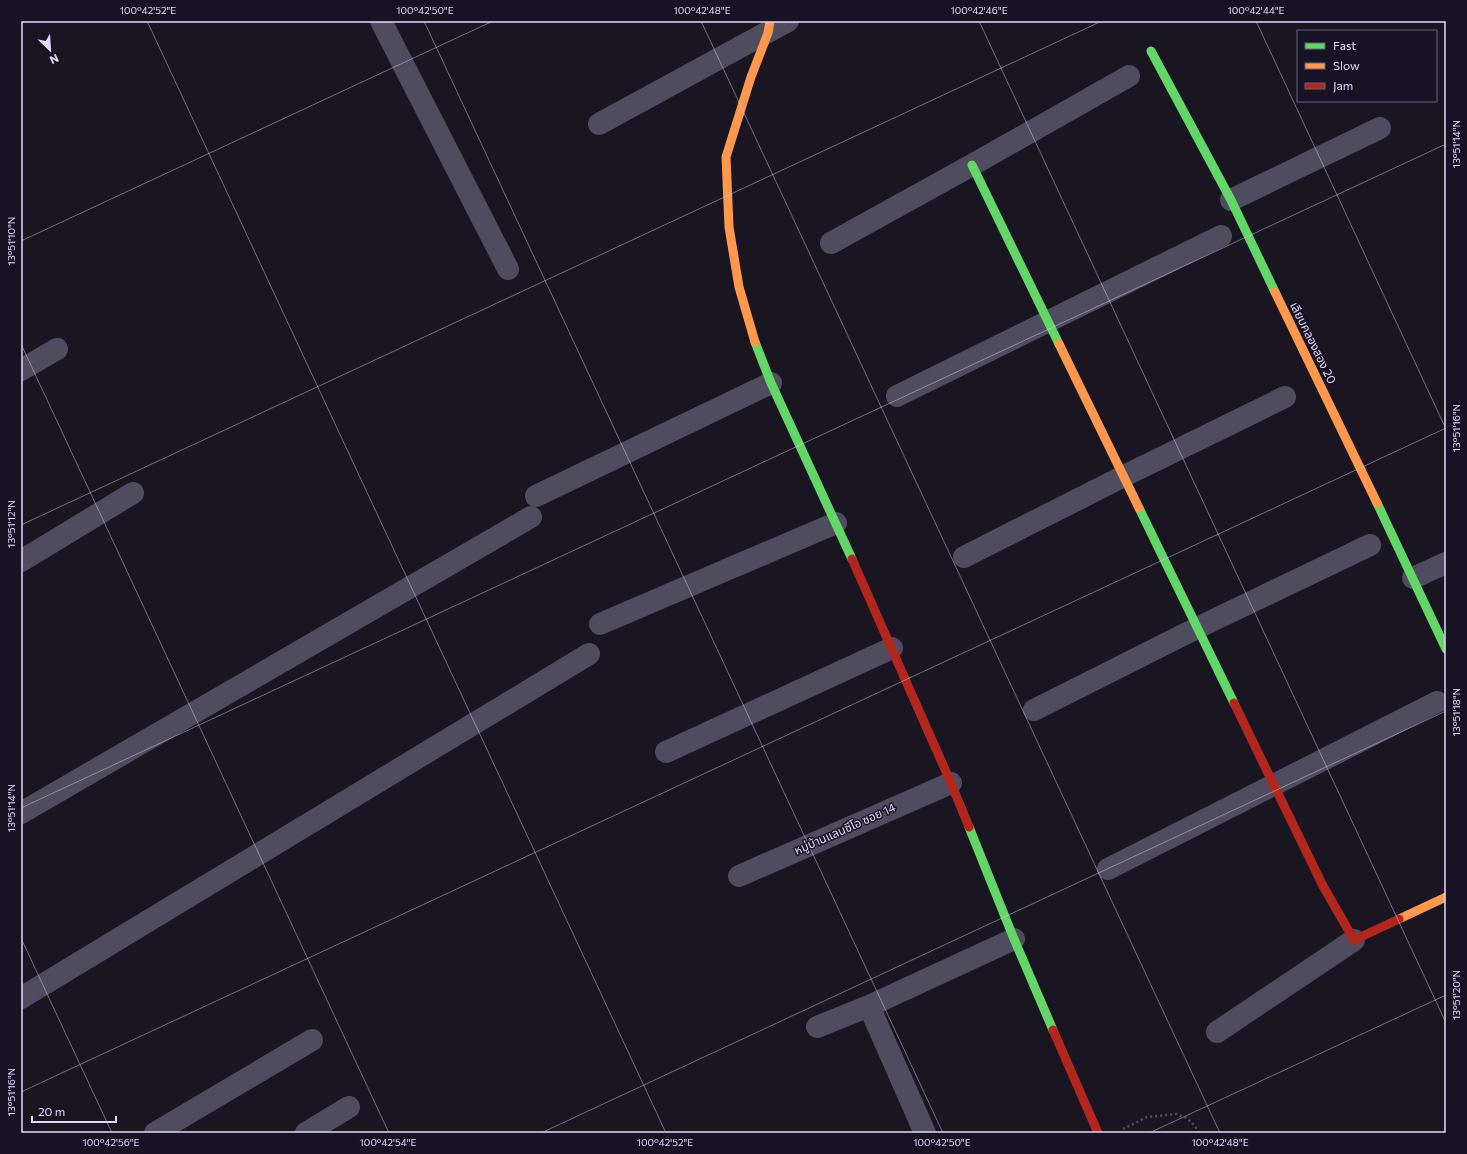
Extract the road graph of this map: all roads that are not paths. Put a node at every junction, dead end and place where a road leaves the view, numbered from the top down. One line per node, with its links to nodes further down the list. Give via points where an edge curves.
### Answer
1 (381, 21): 12 (street)
2 (788, 21): 3 (street)
3 (769, 27): 6 (street); 16 (street, via 726,157 729,227 739,286 756,345)
4 (1151, 51): 9 (street, เลียบคลองสอง 20)
5 (1129, 76): 8 (street)
6 (599, 124)
7 (1380, 128): 9 (street)
8 (972, 165): 11 (street); 13 (street)
9 (1230, 200): 28 (street, เลียบคลองสอง 20)
10 (1221, 236): 13 (street)
11 (831, 243)
12 (508, 269)
13 (1049, 321): 17 (street); 19 (street)
14 (57, 349): 15 (street)
15 (21, 370)
16 (771, 383): 21 (street); 23 (street)
17 (896, 396)
18 (1285, 397): 19 (street)
19 (1124, 476): 25 (street); 30 (street)
20 (133, 493): 26 (street)
21 (536, 496)
22 (531, 517): 39 (street)
23 (836, 523): 29 (street); 31 (street)
24 (1370, 545): 30 (street)
25 (964, 557)
26 (21, 561)
27 (1446, 563): 28 (street)
28 (1413, 578): 32 (street, เลียบคลองสอง 20)
29 (600, 624)
30 (1197, 628): 35 (street); 38 (street)
31 (892, 648): 36 (street); 37 (street)
32 (1446, 649)
33 (589, 654): 45 (street)
34 (1437, 702): 38 (street)
35 (1034, 710)
36 (666, 752)
37 (951, 783): 41 (street, หมู่บ้านแลนซีโอ ซอย 14); 43 (street)
38 (1274, 785): 40 (street); 44 (street, via 1323,886)
39 (21, 813)
40 (1108, 869)
41 (739, 876)
42 (1446, 897): 44 (street)
43 (1014, 939): 46 (street); 54 (street)
44 (1354, 940): 48 (street)
45 (21, 998)
46 (869, 1006): 47 (street); 53 (street)
47 (818, 1027)
48 (1217, 1032)
49 (312, 1040): 51 (street)
50 (349, 1107): 52 (street)
51 (155, 1133)
52 (306, 1133)
53 (925, 1133)
54 (1098, 1133)

